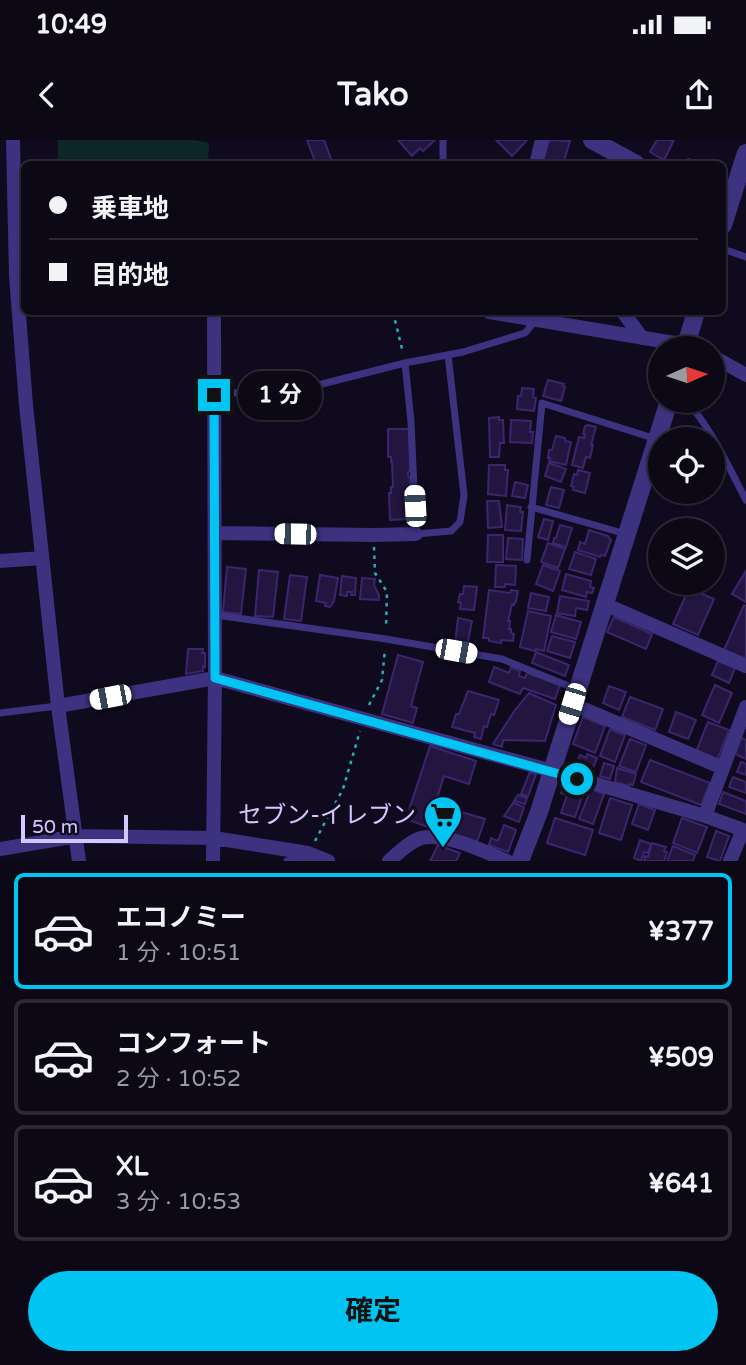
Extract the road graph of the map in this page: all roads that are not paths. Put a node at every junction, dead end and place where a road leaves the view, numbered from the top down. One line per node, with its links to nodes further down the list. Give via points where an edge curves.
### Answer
1 (13, 140): 14 (street)
2 (443, 140): 6 (lane)
3 (542, 140): 7 (street)
4 (592, 140): 8 (street)
5 (746, 153): 9 (street)
6 (443, 161)
7 (537, 161)
8 (630, 161)
9 (733, 201): 10 (street)
10 (726, 218)
11 (726, 250): 12 (lane)
12 (746, 257)
13 (0, 276): 14 (street)
14 (20, 277): 15 (street)
15 (21, 298)
16 (22, 315): 38 (street)
17 (214, 315): 29 (street)
18 (507, 315): 21 (street)
19 (625, 315): 23 (street)
20 (695, 315): 22 (street)
21 (536, 320): 23 (street); 25 (lane, via 525,333)
22 (691, 336)
23 (642, 338): 24 (street)
24 (648, 339)
25 (449, 355): 26 (lane); 36 (lane, via 464,495 460,522 451,531)
26 (405, 363): 29 (lane, via 322,384); 36 (lane)
27 (725, 363): 28 (street)
28 (746, 375)
29 (214, 395): 35 (street)
30 (697, 413): 33 (lane)
31 (648, 436): 34 (lane, via 542,403)
32 (648, 464): 37 (street)
33 (746, 500)
34 (531, 507): 37 (lane); 39 (lane)
35 (215, 533): 36 (street); 42 (street)
36 (416, 534)
37 (626, 534): 41 (street)
38 (42, 558): 40 (street); 46 (street)
39 (527, 560)
40 (0, 561)
41 (604, 604): 43 (street); 45 (street)
42 (215, 615): 44 (street); 45 (lane, via 502,659)
43 (746, 666)
44 (215, 678): 46 (street); 50 (street); 54 (street)
45 (575, 697): 49 (street); 50 (street)
46 (58, 706): 48 (lane); 53 (street)
47 (746, 707): 49 (street)
48 (0, 713)
49 (723, 768): 51 (street)
50 (552, 771): 51 (street); 63 (street)
51 (705, 816): 52 (street)
52 (745, 830): 64 (street)
53 (77, 836): 54 (street); 55 (street); 57 (street)
54 (214, 838): 56 (street); 58 (street)
55 (0, 849)
56 (308, 853): 59 (lane, via 306,858); 60 (street)
57 (79, 861)
58 (213, 861)
59 (287, 861)
60 (328, 861)
61 (389, 861): 62 (street, via 416,840 436,837)
62 (508, 861)
63 (520, 861)
64 (730, 861)

